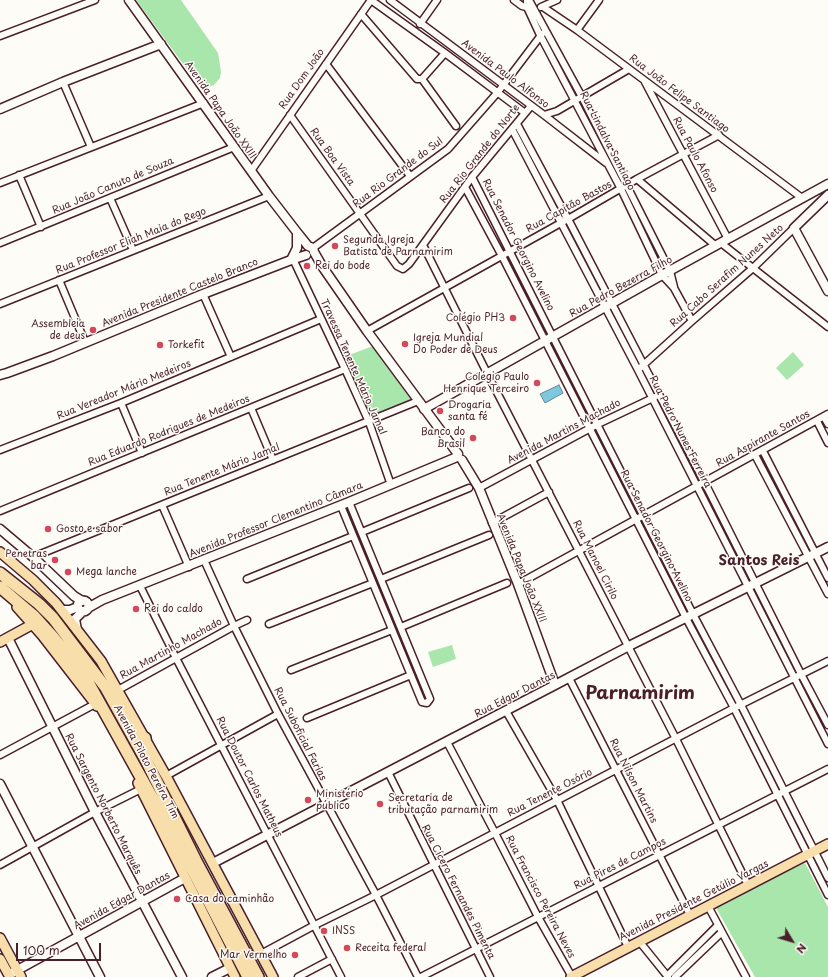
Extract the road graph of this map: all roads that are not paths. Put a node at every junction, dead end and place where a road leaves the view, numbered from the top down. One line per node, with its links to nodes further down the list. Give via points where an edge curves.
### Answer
1 (95, 0): 18 (street)
2 (129, 0): 19 (main road, Avenida Papa João XXIII)
3 (371, 0): 13 (street, Rua Dom João); 20 (street, Avenida Paulo Alfonso)
4 (390, 0): 14 (street, Avenida Paulo Alfonso)
5 (437, 0): 14 (street)
6 (514, 0): 10 (street)
7 (528, 0): 10 (street, Rua Lindalva Santiago); 12 (street, Rua Lindalva Santiago)
8 (557, 0): 11 (street)
9 (599, 0): 15 (street)
10 (527, 7): 12 (street); 17 (street, Rua Lindalva Santiago)
11 (543, 7): 12 (street); 15 (street, Rua João Felipe Santiago)
12 (534, 8): 16 (street, Rua Lindalva Santiago)
13 (361, 14): 21 (street, Rua Dom João); 23 (street, via 417,79)
14 (420, 24): 26 (street, Avenida Paulo Alfonso)
15 (577, 30): 22 (street, Rua João Felipe Santiago)
16 (547, 31): 17 (street, Rua Rio Grande do Sul); 28 (street, Rua Lindalva Santiago)
17 (540, 35): 26 (street, Rua Rio Grande do Sul); 29 (street, Rua Lindalva Santiago)
18 (0, 36)
19 (161, 44): 25 (main road); 30 (main road, Avenida Papa João XXIII)
20 (445, 53): 23 (street); 27 (street, Avenida Paulo Alfonso)
21 (326, 64): 34 (street, Rua Dom João); 47 (street)
22 (629, 69): 24 (street, Rua João Felipe Santiago); 28 (street)
23 (422, 80): 36 (street)
24 (644, 81): 38 (street, Rua João Felipe Santiago); 41 (street, Rua Paulo Afonso)
25 (63, 82): 32 (main road); 39 (street)
26 (504, 85): 27 (street, Rua Rio Grande do Sul); 31 (street, Avenida Paulo Alfonso)
27 (498, 92): 33 (street, Avenida Paulo Alfonso); 47 (street, Rua Rio Grande do Sul, via 448,149)
28 (582, 97): 29 (street); 52 (street, Rua Lindalva Santiago)
29 (575, 100): 35 (street, via 557,111); 42 (street, Rua Lindalva Santiago)
30 (204, 103): 39 (street); 40 (main road, Avenida Papa João XXIII)
31 (531, 106): 33 (street, Rua Rio Grande do Norte); 35 (street, Avenida Paulo Alfonso)
32 (0, 109)
33 (525, 114): 37 (street, Rua Rio Grande do Norte)
34 (290, 115): 45 (street, Rua Dom João); 59 (street, Rua Boa Vista)
35 (544, 115): 42 (street, Avenida Paulo Alfonso)
36 (456, 126)
37 (515, 126): 43 (street, Rua Pedro Nunes Ferreira); 44 (street, Rua Pedro Nunes Ferreira); 48 (street, Rua Rio Grande do Norte)
38 (719, 135): 41 (street, Rua Capitão Bastos); 58 (street, Rua João Felipe Santiago)
39 (91, 147): 46 (street)
40 (234, 147): 45 (main road, Avenida Papa João XXIII); 57 (street, Rua João Canuto de Souza)
41 (683, 154): 49 (street, Rua Capitão Bastos); 66 (street, Rua Paulo Afonso)
42 (608, 165): 54 (street, Rua Lindalva Santiago)
43 (540, 166): 44 (street); 60 (street, Rua Pedro Nunes Ferreira)
44 (533, 169): 61 (street, Rua Pedro Nunes Ferreira)
45 (251, 170): 56 (main road, Avenida Papa João XXIII)
46 (19, 175): 50 (street); 62 (street)
47 (410, 176): 59 (street, Rua Rio Grande do Sul)
48 (472, 177): 53 (street, Rua Rio Grande do Norte); 70 (street, Rua Senador Georgino Avelino)
49 (637, 179): 52 (street, Rua Capitão Bastos); 66 (street)
50 (0, 183)
51 (828, 184): 58 (main road, Rua Pedro Bezerra Filho)
52 (627, 185): 54 (street, Rua Capitão Bastos); 76 (street, Rua Lindalva Santiago)
53 (465, 187): 67 (street, Rua Rio Grande do Norte); 71 (street, Rua Senador Georgino Avelino)
54 (621, 189): 60 (street, Rua Capitão Bastos); 76 (street, Rua Lindalva Santiago)
55 (828, 195): 63 (main road, Rua Cabo Serafim Nunes Neto)
56 (269, 196): 64 (main road, Avenida Papa João XXIII); 68 (street, Rua Professor Eliah Maia do Rego)
57 (110, 198): 62 (street, Rua João Canuto de Souza); 68 (street)
58 (802, 198): 66 (main road, Rua Pedro Bezerra Filho)
59 (360, 214): 69 (street, Rua Rio Grande do Sul); 73 (street, Rua Boa Vista)
60 (568, 219): 61 (street, Rua Capitão Bastos); 75 (street, Rua Pedro Nunes Ferreira)
61 (561, 223): 70 (street, Rua Capitão Bastos); 77 (street, Rua Pedro Nunes Ferreira)
62 (41, 227): 65 (street, Rua João Canuto de Souza)
63 (794, 228): 74 (street, Rua Cabo Serafim Nunes Neto); 80 (main road)
64 (296, 233): 69 (main road, Avenida Papa João XXIII); 72 (main road, via 298,248)
65 (0, 243)
66 (722, 243): 74 (street, Rua Paulo Afonso); 76 (main road, Rua Pedro Bezerra Filho)
67 (423, 245): 73 (street, Rua Rio Grande do Norte, via 406,268); 79 (street, Rua Manoel Cirilo)
68 (133, 250): 78 (street, Rua Professor Eliah Maia do Rego)
69 (308, 251): 72 (main road, Avenida Presidente Castelo Branco); 87 (main road, Avenida Papa João XXIII, via 322,266)
70 (510, 251): 71 (street, Rua Capitão Bastos); 88 (street, Rua Senador Georgino Avelino)
71 (502, 256): 79 (street, Rua Capitão Bastos); 89 (street, Rua Senador Georgino Avelino)
72 (292, 259): 81 (main road, Avenida Presidente Castelo Branco); 84 (street, Travessa Tenente Mário Jamal)
73 (400, 268)
74 (753, 268): 85 (street, Rua Cabo Serafim Nunes Neto); 86 (street, Rua Paulo Afonso)
75 (596, 272): 77 (street); 83 (street, Rua Pedro Nunes Ferreira)
76 (666, 273): 83 (main road, Rua Pedro Bezerra Filho); 85 (street, Rua Lindalva Santiago)
77 (588, 276): 83 (street, Rua Pedro Nunes Ferreira)
78 (59, 280): 82 (street, Rua Professor Eliah Maia do Rego); 90 (street)
79 (444, 288): 87 (street, Rua Capitão Bastos); 95 (street, Rua Manoel Cirilo)
80 (828, 291)
81 (203, 294): 90 (main road, Avenida Presidente Castelo Branco); 91 (street)
82 (0, 304)
83 (608, 306): 88 (main road, Rua Pedro Bezerra Filho); 92 (street, Rua Pedro Nunes Ferreira); 94 (street, Rua Pedro Nunes Ferreira)
84 (321, 319): 91 (street, Rua Vereador Mário Medeiros); 93 (street, Travessa Tenente Mário Jamal)
85 (692, 321): 92 (street, Rua Cabo Serafim Nunes Neto)
86 (828, 327)
87 (367, 331): 100 (main road, Avenida Papa João XXIII)
88 (553, 337): 89 (main road, Rua Pedro Bezerra Filho); 107 (street, Rua Senador Georgino Avelino)
89 (545, 341): 95 (main road, Rua Pedro Bezerra Filho); 109 (street, Rua Senador Georgino Avelino)
90 (85, 342): 96 (main road, Avenida Presidente Castelo Branco)
91 (231, 357): 101 (street, Rua Vereador Mário Medeiros)
92 (644, 366): 94 (street, Rua Cabo Serafim Nunes Neto); 98 (street, Rua Pedro Nunes Ferreira)
93 (346, 369): 102 (street, Rua Eduardo Rodrigues de Medeiros); 106 (street, Travessa Tenente Mário Jamal)
94 (638, 370): 99 (street, Rua Pedro Nunes Ferreira)
95 (487, 373): 103 (main road, Rua Pedro Bezerra Filho); 117 (street, Rua Manoel Cirilo)
96 (4, 374): 97 (main road, Avenida Presidente Castelo Branco)
97 (0, 380)
98 (659, 394): 99 (street, Avenida Martins Machado); 118 (street, Rua Pedro Nunes Ferreira)
99 (652, 398): 107 (street, Avenida Martins Machado); 120 (street, Rua Pedro Nunes Ferreira)
100 (418, 401): 103 (main road, Avenida Papa João XXIII); 106 (street, Rua Tenente Mário Jamal)
101 (121, 403): 111 (street, Rua Vereador Mário Medeiros); 113 (street)
102 (251, 408): 113 (street, Rua Eduardo Rodrigues de Medeiros); 116 (street)
103 (424, 409): 115 (main road, Avenida Papa João XXIII)
104 (826, 416): 105 (street, Rua Aspirante Santos); 108 (street)
105 (816, 420): 110 (street); 112 (street, Rua Aspirante Santos)
106 (369, 422): 116 (street, Rua Tenente Mário Jamal); 119 (street, Travessa Tenente Mário Jamal)
107 (598, 424): 109 (street, Avenida Martins Machado); 128 (street, Rua Senador Georgino Avelino)
108 (828, 424)
109 (590, 429): 117 (street, Avenida Martins Machado); 129 (street, Rua Senador Georgino Avelino)
110 (828, 443)
111 (0, 450)
112 (763, 451): 114 (street, Rua Aspirante Santos); 140 (street)
113 (142, 453): 127 (street, Rua Eduardo Rodrigues de Medeiros)
114 (755, 455): 118 (street, Rua Aspirante Santos); 140 (street)
115 (459, 457): 119 (main road, Avenida Professor Clementino Câmara); 122 (main road, Avenida Papa João XXIII)
116 (273, 460): 125 (street, Rua Tenente Mário Jamal)
117 (533, 460): 122 (street, Avenida Martins Machado); 123 (street, Rua Manoel Cirilo)
118 (705, 483): 120 (street, Rua Aspirante Santos); 151 (street, Rua Pedro Nunes Ferreira)
119 (391, 485): 124 (main road, Avenida Professor Clementino Câmara)
120 (696, 487): 128 (street, Rua Aspirante Santos); 151 (street, Rua Pedro Nunes Ferreira)
121 (469, 488): 132 (street)
122 (479, 488): 130 (main road, Avenida Papa João XXIII)
123 (549, 492): 130 (street); 137 (street, Rua Manoel Cirilo)
124 (349, 502): 126 (main road, Avenida Professor Clementino Câmara); 132 (street)
125 (162, 505): 141 (street, Rua Tenente Mário Jamal); 143 (street)
126 (341, 506): 134 (street); 142 (main road, Avenida Professor Clementino Câmara)
127 (0, 511)
128 (643, 515): 129 (street, Rua Aspirante Santos); 160 (street, Rua Senador Georgino Avelino)
129 (636, 518): 137 (street, Rua Aspirante Santos); 160 (street, Rua Senador Georgino Avelino)
130 (492, 523): 150 (main road, Avenida Papa João XXIII)
131 (0, 530): 141 (main road)
132 (362, 532): 136 (street)
133 (489, 535): 147 (street)
134 (353, 536): 139 (street); 146 (street)
135 (828, 546): 140 (main road, Rua Edgar Dantas)
136 (370, 551): 139 (street); 147 (street)
137 (579, 551): 150 (street, Rua Aspirante Santos); 170 (street, Rua Manoel Cirilo)
138 (0, 552): 159 (main road, via 33,580)
139 (361, 554): 148 (street)
140 (812, 554): 145 (street); 151 (main road, Rua Edgar Dantas); 155 (street)
141 (33, 557): 158 (main road)
142 (204, 560): 143 (main road, Avenida Professor Clementino Câmara); 164 (street, Rua Suboficial Farias)
143 (189, 567): 152 (main road, Avenida Professor Clementino Câmara)
144 (0, 573): 197 (highway, Avenida Piloto Pereira Tim, via 53,618 106,688)
145 (828, 578)
146 (247, 579)
147 (381, 579): 156 (street)
148 (373, 583): 157 (street); 163 (street)
149 (507, 584): 165 (street)
150 (518, 584): 179 (main road, Avenida Papa João XXIII)
151 (752, 585): 160 (main road, Rua Edgar Dantas); 175 (street, Rua Pedro Nunes Ferreira); 178 (street, Rua Pedro Nunes Ferreira)
152 (140, 586): 158 (main road, Avenida Professor Clementino Câmara); 172 (street, Rua Doutor Carlos Matheus)
153 (0, 587): 248 (highway, Avenida Piloto Pereira Tim, via 24,606 83,673 194,873)
154 (0, 592): 162 (main road)
155 (828, 594)
156 (389, 598): 157 (street); 165 (street)
157 (381, 602): 167 (street)
158 (82, 605): 159 (main road, Avenida Professor Clementino Câmara); 166 (main road, via 75,619)
159 (62, 610): 166 (main road)
160 (690, 616): 170 (main road, Rua Edgar Dantas); 184 (street, Rua Senador Georgino Avelino); 185 (street, Rua Senador Georgino Avelino)
161 (247, 620): 164 (street)
162 (33, 624): 168 (main road); 183 (main road)
163 (269, 624)
164 (234, 626): 172 (street, Rua Martinho Machado); 187 (street, Rua Suboficial Farias)
165 (401, 627): 169 (street)
166 (77, 630): 180 (main road, via 101,661)
167 (392, 630): 171 (street); 174 (street)
168 (4, 640): 190 (main road, Rua Sargento Norberto Marquês)
169 (408, 645): 171 (street); 181 (street)
170 (629, 646): 177 (main road, Rua Edgar Dantas); 192 (street, Rua Manoel Cirilo)
171 (400, 648): 176 (street)
172 (176, 658): 180 (street, Rua Martinho Machado); 194 (street, Rua Doutor Carlos Matheus)
173 (828, 661): 175 (street, Rua Tenente Osório)
174 (291, 670)
175 (801, 674): 178 (street, Rua Tenente Osório); 189 (street, Rua Pedro Nunes Ferreira)
176 (411, 675): 182 (street); 188 (street)
177 (569, 678): 179 (main road, Rua Edgar Dantas); 199 (street, Rua Nilson Martins)
178 (794, 678): 184 (street, Rua Tenente Osório); 195 (street, Rua Pedro Nunes Ferreira)
179 (556, 685): 186 (main road, Rua Edgar Dantas)
180 (118, 690): 191 (main road)
181 (427, 690): 182 (street); 182 (street, via 430,699 427,704 422,702)
182 (419, 694)
183 (95, 704): 190 (street); 203 (main road)
184 (741, 705): 185 (street, Rua Tenente Osório); 204 (street, Rua Senador Georgino Avelino)
185 (734, 708): 192 (street, Rua Tenente Osório); 205 (street, Rua Senador Georgino Avelino)
186 (506, 711): 193 (main road, Rua Edgar Dantas); 206 (street)
187 (278, 714): 194 (street); 207 (street, Rua Suboficial Farias)
188 (307, 718)
189 (828, 725)
190 (52, 726): 196 (street); 208 (main road, Rua Sargento Norberto Marquês)
191 (145, 738): 197 (highway); 201 (main road)
192 (676, 739): 199 (street, Rua Tenente Osório); 209 (street, Rua Manoel Cirilo)
193 (447, 742): 200 (main road, Rua Edgar Dantas); 210 (street, Rua Francisco Pereira Neves)
194 (222, 744): 201 (street); 211 (street, Rua Doutor Carlos Matheus)
195 (828, 744)
196 (0, 755)
197 (147, 762): 249 (highway, Avenida Piloto Pereira Tim)
198 (828, 769): 204 (street, Rua Pires de Campos)
199 (616, 770): 206 (street, Rua Tenente Osório); 215 (street, Rua Nilson Martins)
200 (388, 772): 207 (main road, Rua Edgar Dantas); 217 (street, Rua Cícero Fernandes Pimenta)
201 (166, 776): 216 (main road)
202 (0, 784): 213 (main road)
203 (141, 789): 208 (street); 219 (main road)
204 (784, 792): 205 (street, Rua Pires de Campos); 214 (street, Rua Senador Georgino Avelino)
205 (778, 796): 209 (street, Rua Pires de Campos); 214 (street, Rua Senador Georgino Avelino)
206 (557, 800): 210 (street, Rua Tenente Osório); 222 (street)
207 (326, 804): 211 (main road, Rua Edgar Dantas); 223 (street, Rua Suboficial Farias)
208 (95, 812): 213 (street); 225 (main road, Rua Sargento Norberto Marquês)
209 (718, 825): 215 (street, Rua Pires de Campos); 221 (street, Rua Manoel Cirilo)
210 (495, 832): 217 (street, Rua Tenente Osório); 228 (street, Rua Francisco Pereira Neves)
211 (267, 834): 216 (main road, Rua Edgar Dantas); 229 (street, Rua Doutor Carlos Matheus)
212 (828, 844): 214 (main road, Avenida Presidente Getúlio Vargas)
213 (32, 847): 218 (street); 232 (main road)
214 (811, 853): 220 (street, Rua Senador Georgino Avelino); 221 (main road, Avenida Presidente Getúlio Vargas); 224 (street, Rua Senador Georgino Avelino)
215 (659, 855): 222 (street, Rua Pires de Campos); 227 (street, Rua Nilson Martins)
216 (213, 863): 237 (main road)
217 (434, 864): 223 (street, Rua Tenente Osório); 236 (street, Rua Cícero Fernandes Pimenta)
218 (0, 865)
219 (185, 878): 225 (main road, Avenida Edgar Dantas); 240 (main road)
220 (828, 878)
221 (748, 885): 226 (main road, Avenida Presidente Getúlio Vargas)
222 (598, 887): 228 (street, Rua Pires de Campos); 235 (street)
223 (376, 895): 229 (street, Rua Tenente Osório); 253 (street, Rua Suboficial Farias)
224 (828, 895)
225 (142, 901): 232 (main road, Avenida Edgar Dantas); 245 (main road, Rua Sargento Norberto Marquês)
226 (708, 906): 227 (main road, Avenida Presidente Getúlio Vargas); 230 (street)
227 (690, 915): 234 (main road, Avenida Presidente Getúlio Vargas)
228 (538, 918): 236 (street, Rua Pires de Campos); 256 (street, Rua Francisco Pereira Neves)
229 (315, 925): 237 (street, Rua Tenente Osório); 239 (street, Rua Doutor Carlos Matheus)
230 (718, 925): 231 (street); 243 (street)
231 (722, 932): 257 (street); 258 (street)
232 (79, 936): 241 (main road, Avenida Edgar Dantas); 244 (main road)
233 (0, 938): 241 (main road)
234 (638, 941): 235 (main road, Avenida Presidente Getúlio Vargas); 243 (street)
235 (628, 947): 256 (main road, Avenida Presidente Getúlio Vargas)
236 (477, 949): 254 (street, Rua Pires de Campos); 255 (street, Rua Cícero Fernandes Pimenta)
237 (261, 954): 250 (main road)
238 (0, 959): 242 (main road)
239 (332, 959): 251 (street); 252 (street, Rua Doutor Carlos Matheus)
240 (230, 968): 246 (main road); 247 (main road)
241 (20, 974): 242 (main road, Avenida Edgar Dantas)
242 (8, 976)
243 (667, 976)
244 (100, 977)
245 (182, 977)
246 (212, 977)
247 (235, 977)
248 (248, 977)
249 (258, 977)
250 (273, 977)
251 (298, 977)
252 (341, 977)
253 (418, 977)
254 (422, 977)
255 (490, 977)
256 (571, 977)
257 (675, 977)
258 (746, 977)

